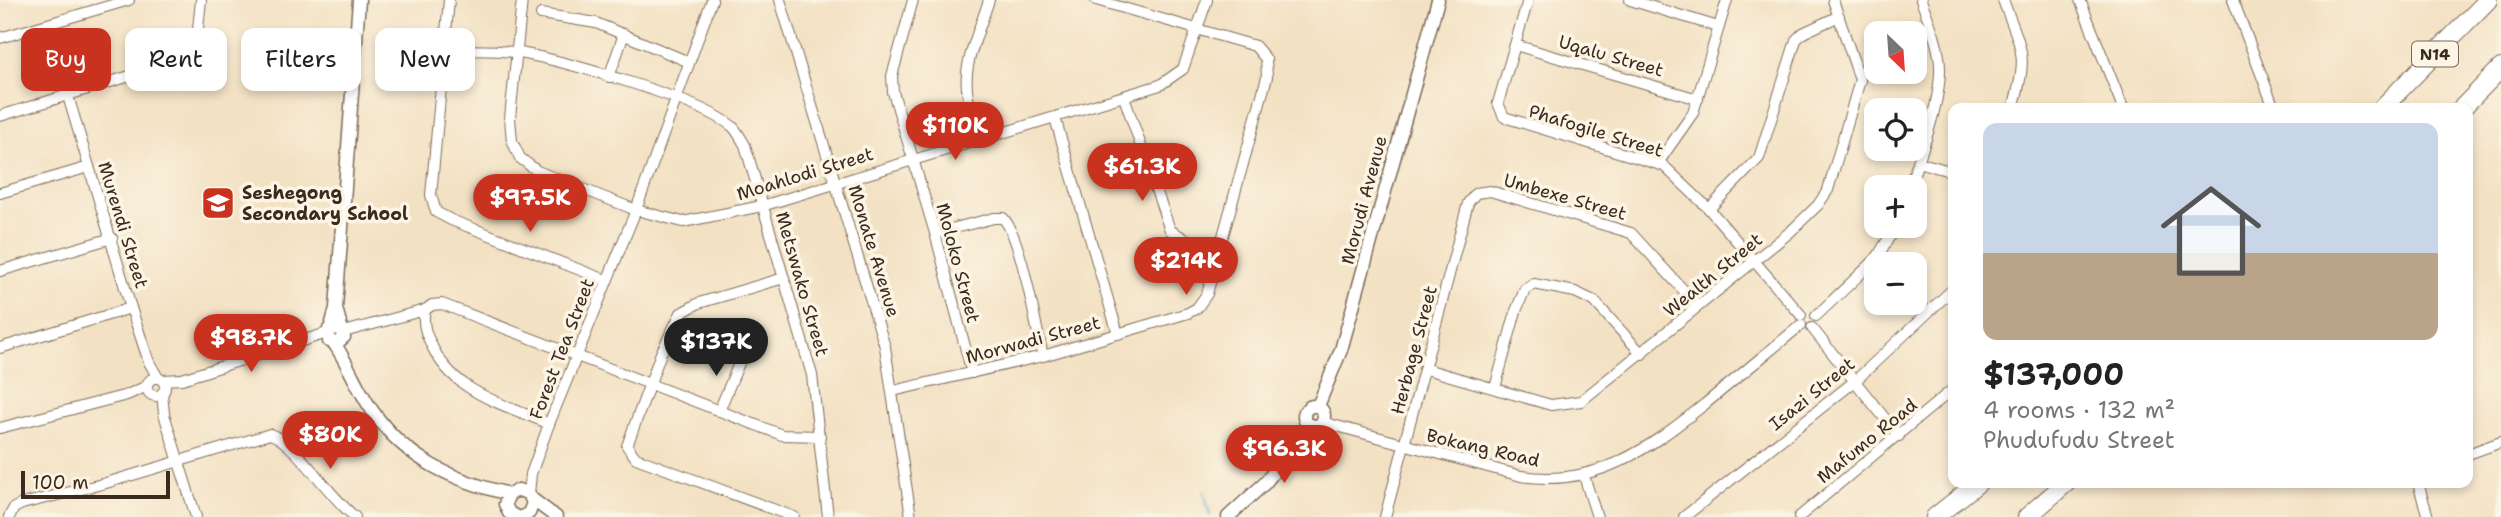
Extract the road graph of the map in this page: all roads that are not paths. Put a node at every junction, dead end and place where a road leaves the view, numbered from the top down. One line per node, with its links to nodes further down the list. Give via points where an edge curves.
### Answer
1 (129, 0): 31 (street)
2 (201, 0): 41 (street, via 196,48 185,59)
3 (359, 0): 27 (street)
4 (367, 0): 32 (street)
5 (449, 0): 28 (street)
6 (522, 0): 35 (street, Moahlodi Street)
7 (712, 0): 36 (street, Forest Tea Street)
8 (780, 0): 59 (street, Monate Avenue)
9 (913, 0): 53 (street, Moloko Street, via 892,76)
10 (989, 0): 52 (street, via 965,70 964,88)
11 (1096, 0): 23 (street, Morwadi Street)
12 (1207, 0): 29 (street, Moahlodi Street)
13 (1438, 0): 97 (street, Morudi Avenue, via 1341,350 1318,406 1305,412 1306,420)
14 (1528, 0): 33 (street)
15 (1630, 0): 26 (street)
16 (1727, 0): 26 (street)
17 (1833, 0): 25 (street, Wealth Street)
18 (1921, 0): 54 (street, via 1940,69)
19 (2003, 0): 45 (street, via 2024,55)
20 (2080, 0): 46 (street)
21 (2233, 0): 47 (street)
22 (2488, 0): 48 (highway, N14)
23 (1124, 4): 29 (street, Morwadi Street)
24 (541, 13): 30 (street, via 597,23)
25 (1839, 16): 63 (street, via 1796,40 1759,158); 69 (street, Wealth Street, via 1860,80 1828,190 1818,205)
26 (1718, 27): 43 (street)
27 (358, 28)
28 (447, 28)
29 (1198, 28): 42 (street, Moahlodi Street, via 1178,75); 68 (street, Morwadi Street, via 1255,46 1263,53 1267,69)
30 (624, 34): 36 (street); 38 (street)
31 (0, 38)
32 (361, 38)
33 (1515, 45): 43 (street, Uqalu Street); 55 (street, Phafogile Street, via 1498,103 1508,121)
34 (475, 51): 35 (street, Metswako Street)
35 (517, 53): 38 (street, Metswako Street); 64 (street, Moahlodi Street, via 510,131 520,158 537,170)
36 (689, 62): 44 (street, Forest Tea Street)
37 (2501, 68): 49 (highway)
38 (609, 77): 44 (street, Metswako Street)
39 (354, 91): 81 (street)
40 (441, 91): 72 (street, via 431,195 434,208 442,217)
41 (68, 96): 50 (street); 56 (street, Murendi Street)
42 (1124, 97): 51 (street, Moahlodi Street); 68 (street, via 1170,230)
43 (1698, 99): 55 (street, via 1691,118)
44 (675, 100): 62 (street, Metswako Street, via 735,129 745,145); 64 (street, Forest Tea Street)
45 (2014, 103)
46 (2121, 103)
47 (2272, 103)
48 (2387, 103)
49 (2467, 103)
50 (0, 116)
51 (1055, 118): 52 (street, Moahlodi Street); 80 (street)
52 (980, 139): 53 (street, Moahlodi Street)
53 (911, 159): 59 (street, Moahlodi Street); 65 (street, Moloko Street)
54 (1918, 162): 57 (street); 58 (street)
55 (1658, 163): 63 (street, Phafogile Street)
56 (89, 167): 60 (street); 66 (street, Murendi Street)
57 (1948, 171)
58 (1913, 175)
59 (837, 182): 62 (street, Moahlodi Street); 93 (street, Monate Avenue)
60 (0, 193)
61 (1476, 193): 74 (street, Umbexe Street, via 1490,191 1631,233); 87 (street, Herbage Street, via 1468,203)
62 (762, 206): 64 (street, Moahlodi Street, via 690,221); 71 (street, Metswako Street)
63 (1709, 209): 69 (street, Phafogile Street)
64 (636, 210): 72 (street, Forest Tea Street)
65 (935, 233): 86 (street, via 993,218 1007,222); 88 (street, Moloko Street)
66 (112, 238): 70 (street); 75 (street, Murendi Street)
67 (1888, 238): 77 (street, via 1875,259)
68 (1221, 249): 80 (street, Morwadi Street, via 1207,294 1197,308)
69 (1753, 262): 74 (street, Wealth Street); 78 (street, Phafogile Street)
70 (0, 271)
71 (784, 278): 90 (street, via 686,309 675,320); 99 (street, Metswako Street, via 808,362)
72 (606, 280): 84 (street, Forest Tea Street)
73 (1948, 294): 89 (street, Isazi Street)
74 (1698, 306): 83 (street, Wealth Street)
75 (131, 308): 82 (street); 91 (street, Murendi Street)
76 (429, 308): 81 (street); 84 (street, via 442,304); 96 (street, via 425,328 433,350 457,382)
77 (1816, 316): 78 (street, via 1809,312); 79 (street)
78 (1801, 320): 79 (street); 105 (street, Bokang Road, via 1645,450)
79 (1812, 328): 89 (street)
80 (1118, 334): 86 (street, Morwadi Street)
81 (335, 335): 91 (street); 109 (street, via 374,414 406,449 443,472)
82 (0, 348)
83 (1642, 354): 92 (street, Wealth Street, via 1590,396 1574,403 1551,405); 92 (street, via 1594,301 1534,284 1525,289 1516,311)
84 (576, 355): 90 (street); 96 (street, Forest Tea Street)
85 (742, 356): 95 (street)
86 (1043, 356): 88 (street, Morwadi Street)
87 (1426, 369): 92 (street, Wealth Street); 102 (street, Herbage Street)
88 (972, 373): 93 (street, Morwadi Street)
89 (1855, 381): 100 (street); 121 (street, Isazi Street)
90 (650, 382): 95 (street); 115 (street, via 627,440 632,454)
91 (156, 387): 98 (street); 104 (street, Murendi Street)
92 (1495, 388)
93 (893, 391): 117 (street, Monate Avenue)
94 (1948, 392): 100 (street, Mafumo Road)
95 (719, 411): 99 (street, via 782,435)
96 (549, 424): 109 (street, Forest Tea Street)
97 (1316, 424): 102 (street, Bokang Road); 118 (street, Morudi Avenue, via 1265,483)
98 (0, 428)
99 (820, 436): 116 (street, Metswako Street)
100 (1899, 436): 122 (street, Mafumo Road)
101 (2501, 442): 103 (street)
102 (1405, 447): 105 (street, Bokang Road, via 1521,476); 119 (street, Herbage Street)
103 (2473, 452)
104 (177, 461): 110 (street, via 22,504); 111 (street, Murendi Street); 112 (street, via 264,435 276,436)
105 (1584, 476): 120 (street)
106 (1972, 488): 123 (highway)
107 (2060, 488): 124 (highway)
108 (2419, 488): 125 (street)
109 (518, 506): 113 (street); 114 (street)
110 (9, 517)
111 (196, 517)
112 (355, 517)
113 (550, 517)
114 (556, 517)
115 (794, 517)
116 (828, 517)
117 (911, 517)
118 (1228, 517)
119 (1385, 517)
120 (1597, 517)
121 (1684, 517)
122 (1799, 517)
123 (1935, 517)
124 (2028, 517)
125 (2428, 517)

